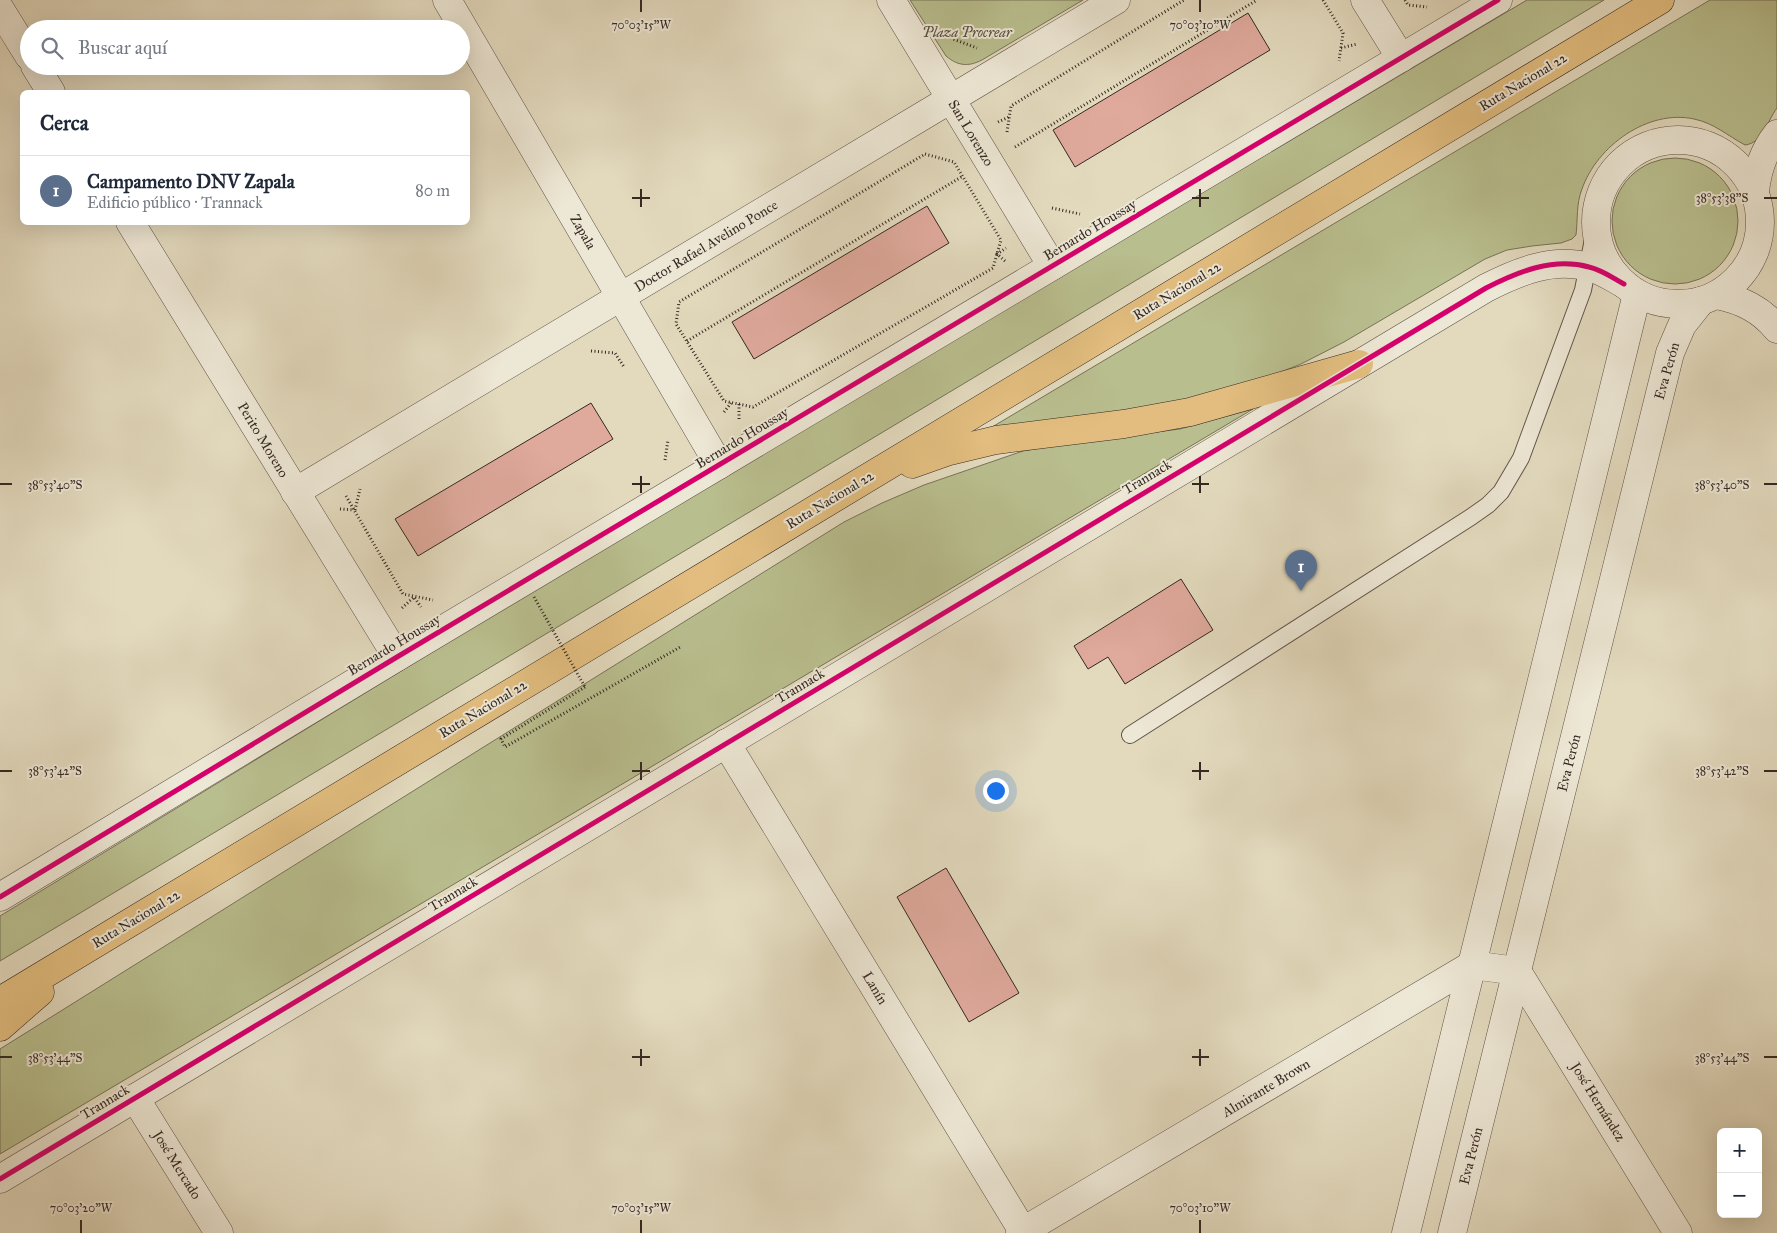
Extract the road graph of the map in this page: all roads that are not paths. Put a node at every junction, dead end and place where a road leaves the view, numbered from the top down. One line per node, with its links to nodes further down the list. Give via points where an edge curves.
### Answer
1 (447, 0): 8 (street, Zapala)
2 (891, 0): 14 (street, San Lorenzo)
3 (1116, 0): 14 (street, Doctor Rafael Avelino Ponce)
4 (1365, 0): 11 (street)
5 (1498, 0): 11 (street, Bernardo Houssay)
6 (1660, 0): 28 (main road, Ruta Nacional 22)
7 (0, 9): 10 (street)
8 (459, 20)
9 (470, 39): 23 (street, Zapala)
10 (20, 41)
11 (1400, 58): 20 (street, Bernardo Houssay)
12 (41, 75): 13 (street)
13 (50, 90)
14 (951, 99): 20 (street, San Lorenzo); 23 (street, Doctor Rafael Avelino Ponce)
15 (1777, 134): 16 (street, via 1760,162)
16 (1757, 201): 18 (street, via 1744,172 1727,156 1706,145 1683,140 1660,142 1637,151 1619,165 1605,184 1597,206); 19 (street); 24 (street, via 1760,230 1756,250 1733,283)
17 (132, 225): 29 (street, Perito Moreno)
18 (1596, 229): 21 (lane); 22 (street, via 1601,252 1612,272)
19 (1777, 238)
20 (1052, 266): 27 (street, Bernardo Houssay)
21 (1588, 266): 22 (street, Trannack); 26 (street, Trannack, via 1550,265 1507,276); 31 (lane, via 1583,290 1521,458 1501,492 1471,517)
22 (1630, 289): 24 (street, Trannack, via 1652,301 1668,304); 35 (street)
23 (621, 297): 27 (street, Zapala); 29 (street, Doctor Rafael Avelino Ponce)
24 (1709, 298): 25 (street, via 1730,298 1758,310); 36 (street, Eva Perón, via 1682,325 1670,353)
25 (1777, 329)
26 (1359, 364): 28 (main road, via 1182,413 970,446); 32 (street, Trannack)
27 (719, 465): 30 (street, Bernardo Houssay)
28 (857, 484): 34 (main road, Ruta Nacional 22)
29 (296, 492): 30 (street, Perito Moreno)
30 (397, 657): 33 (street, Bernardo Houssay)
31 (1130, 735)
32 (726, 743): 39 (street, Trannack); 41 (street, Lanín)
33 (0, 898)
34 (97, 942): 37 (main road, Ruta Nacional 22); 38 (main road)
35 (1472, 965): 36 (street); 41 (street, Almirante Brown); 43 (street)
36 (1517, 971): 44 (street, Eva Perón); 45 (street, José Hernández)
37 (0, 1001)
38 (0, 1027)
39 (135, 1098): 40 (street, Trannack); 42 (street, José Mercado)
40 (0, 1179)
41 (1022, 1232)
42 (219, 1233)
43 (1406, 1233)
44 (1452, 1233)
45 (1678, 1233)

